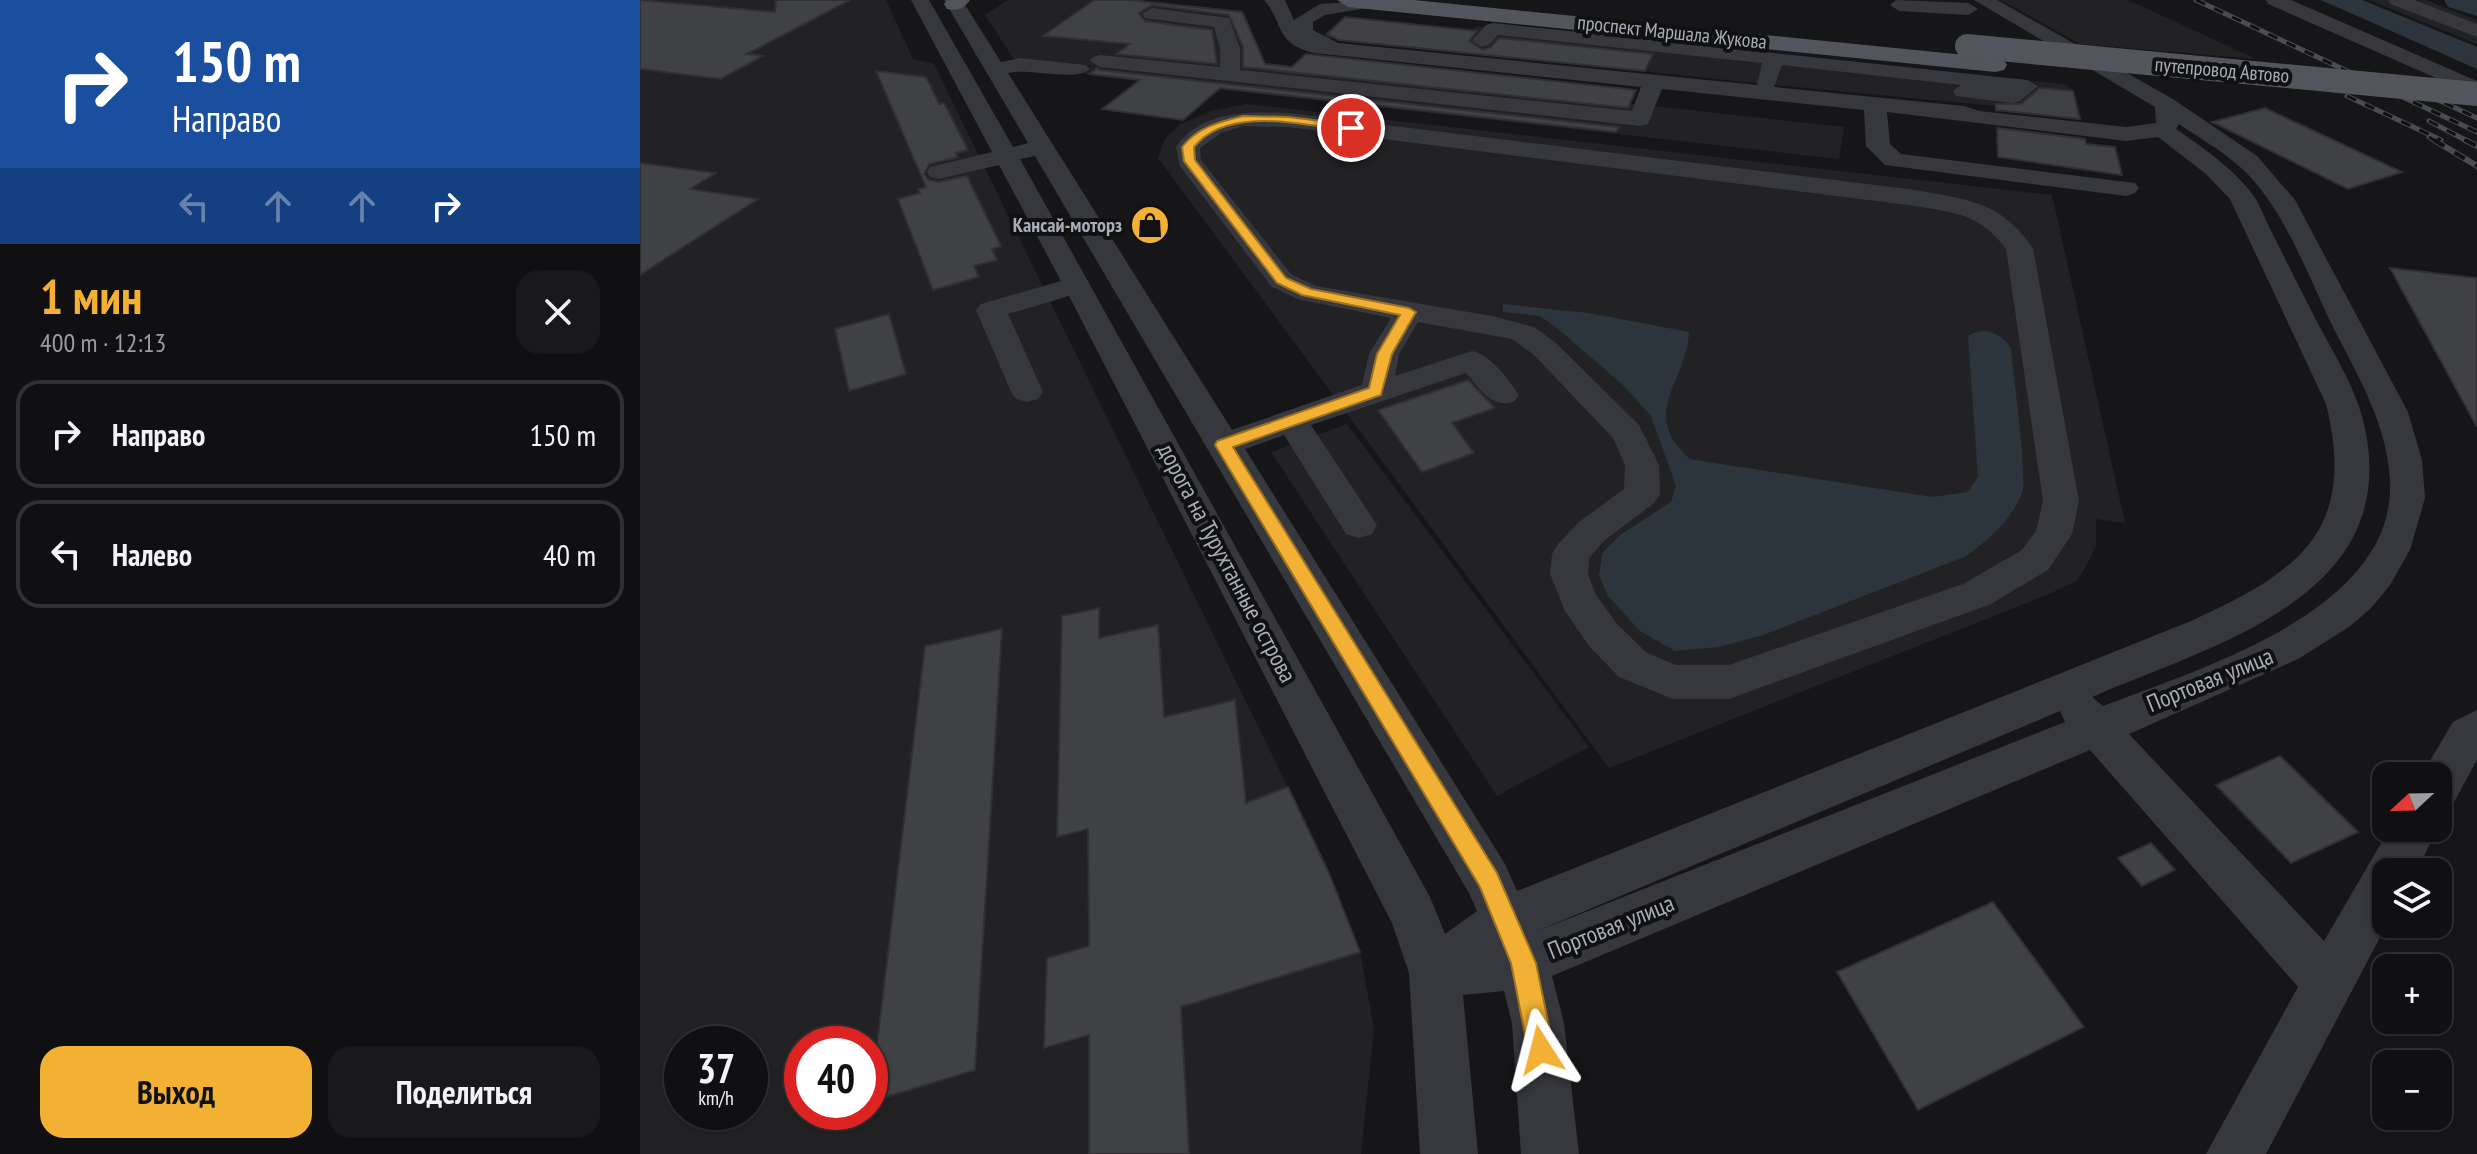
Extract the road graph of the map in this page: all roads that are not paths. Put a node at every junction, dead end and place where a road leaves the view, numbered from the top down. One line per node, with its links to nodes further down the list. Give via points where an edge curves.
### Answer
1 (920, 0): 28 (street, дорога на Турухтанные острова)
2 (1273, 0): 14 (street, via 1294,40)
3 (1348, 0): 8 (main road, проспект Маршала Жукова)
4 (1499, 0): 15 (main road, проспект Маршала Жукова)
5 (2275, 0): 21 (street)
6 (2397, 0): 12 (street)
7 (956, 1): 18 (street, дорога на Турухтанные острова)
8 (1372, 2): 14 (street, via 1320,10 1303,20 1303,33); 17 (main road, проспект Маршала Жукова)
9 (1969, 3): 10 (street); 25 (street, Портовая улица); 26 (street, via 2111,102)
10 (1899, 5)
11 (1152, 14): 19 (street, via 1222,22 1233,61)
12 (2477, 31)
13 (1475, 40): 16 (street)
14 (1332, 46): 20 (street)
15 (1967, 46): 21 (main road, путепровод Автово, bridge)
16 (1771, 64): 16 (street, via 2012,96 2027,86); 22 (street)
17 (1995, 65): 24 (main road, путепровод Автово)
18 (994, 70): 19 (street, via 1020,64 1090,65); 27 (street, дорога на Турухтанные острова)
19 (1228, 75): 20 (street, via 1640,119)
20 (1654, 81): 22 (street)
21 (2477, 91)
22 (1763, 93): 23 (street)
23 (1875, 104): 26 (street); 31 (street, via 1878,146 1894,160)
24 (2477, 112)
25 (2158, 121): 26 (street, via 2142,133); 29 (street, Портовая улица)
26 (2095, 126): 29 (street)
27 (1041, 148): 28 (street); 38 (street, дорога на Турухтанные острова)
28 (1006, 156): 30 (street); 32 (street, дорога на Турухтанные острова)
29 (2232, 165): 40 (street, Портовая улица, via 2230,182 2250,212 2342,404 2352,436 2345,514 2327,551 2254,609); 41 (street, Портовая улица, via 2282,200 2392,412 2404,450 2408,493 2397,538 2375,578 2345,612 2295,644)
30 (939, 172)
31 (2126, 188)
32 (1077, 285): 35 (street, via 991,310); 46 (street, дорога на Турухтанные острова, via 1373,836 1413,914)
33 (1409, 312): 33 (street, via 1307,293 1281,280 1189,161 1188,147 1197,136 1224,123 1288,120 1967,207 2003,227 2019,248 2061,501 2054,534 2035,560 1977,594 1729,682 1673,682 1633,665 1603,635 1579,601 1569,574 1571,554 1592,531 1642,494 1642,465 1627,433 1523,333); 34 (street, via 1384,354)
34 (1376, 391): 36 (street, via 1472,360); 37 (street)
35 (1027, 392)
36 (1503, 395)
37 (1291, 420): 38 (street); 39 (street)
38 (1223, 445): 45 (street, дорога на Турухтанные острова, via 1488,880)
39 (1359, 525)
40 (2063, 692): 41 (street); 45 (street, Портовая улица)
41 (2095, 726): 45 (street, Портовая улица); 47 (street)
42 (2477, 728): 43 (street)
43 (2452, 763)
44 (2372, 902): 47 (street)
45 (1514, 942): 46 (street, Портовая улица); 49 (street, дорога на Турухтанные острова, via 1538,1023)
46 (1435, 973): 48 (street, дорога на Турухтанные острова)
47 (2327, 981): 50 (street)
48 (1449, 1154)
49 (1550, 1154)
50 (2235, 1154)

